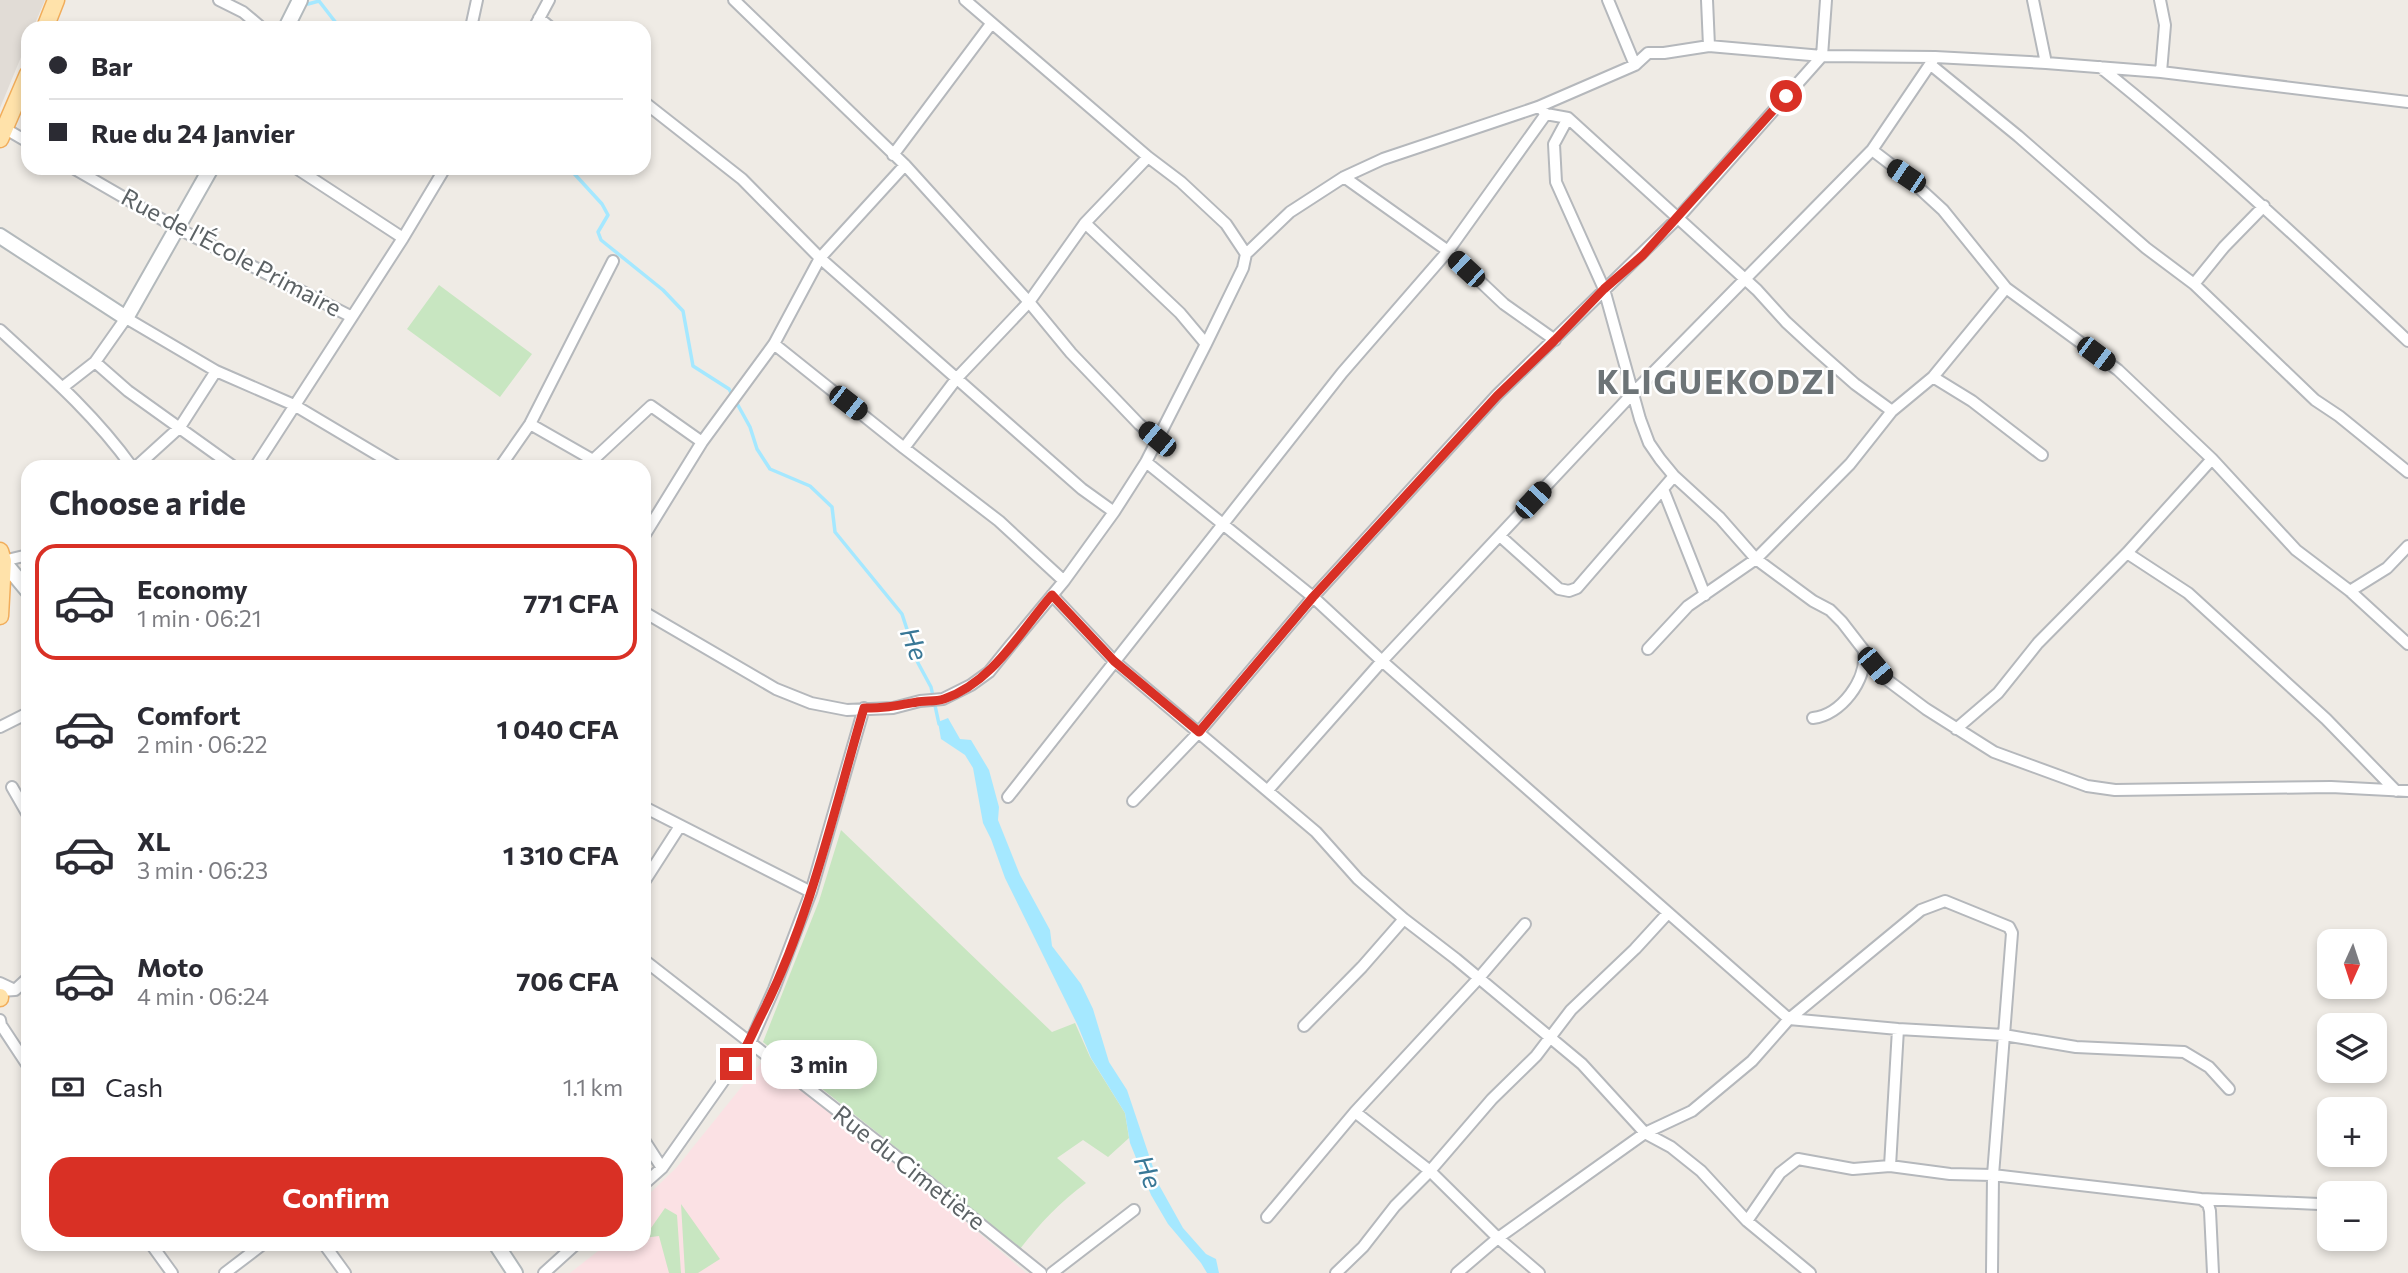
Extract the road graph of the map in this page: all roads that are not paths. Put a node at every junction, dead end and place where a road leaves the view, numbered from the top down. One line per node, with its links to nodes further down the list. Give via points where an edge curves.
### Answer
1 (56, 0): 13 (main road)
2 (219, 0): 14 (street)
3 (300, 0): 15 (main road)
4 (477, 0): 16 (street)
5 (549, 0): 17 (street)
6 (734, 0): 34 (street)
7 (965, 0): 18 (street)
8 (1608, 0): 23 (street)
9 (1707, 0): 19 (street)
10 (1826, 0): 20 (street)
11 (2033, 0): 22 (street)
12 (2160, 0): 25 (street, via 2165,25)
13 (48, 21)
14 (254, 21)
15 (290, 21)
16 (472, 21)
17 (537, 21)
18 (991, 24): 34 (street); 35 (street)
19 (1709, 46): 20 (street); 23 (street, via 1648,53)
20 (1822, 56): 21 (street); 43 (street)
21 (1933, 61): 22 (street); 33 (street); 53 (street, via 2146,248)
22 (2046, 63): 24 (street)
23 (1635, 65): 29 (street)
24 (2100, 67): 25 (street); 42 (street)
25 (2161, 72): 27 (street)
26 (21, 90): 31 (main road)
27 (2408, 102)
28 (651, 108): 50 (street, via 742,179)
29 (1542, 110): 30 (street); 41 (street, via 1383,159); 48 (street)
30 (1568, 118): 43 (street); 55 (street, via 1554,144 1556,182)
31 (2, 133): 32 (street)
32 (21, 140)
33 (1871, 150): 52 (street); 54 (street, via 1943,209)
34 (893, 155): 36 (street)
35 (1148, 157): 44 (street); 49 (street, via 1226,223)
36 (905, 165): 50 (street); 56 (street)
37 (85, 175): 45 (street, Rue de l'École Primaire)
38 (207, 175): 45 (main road)
39 (307, 175): 47 (street)
40 (441, 175): 47 (street)
41 (1344, 177): 48 (street); 49 (street, via 1290,212)
42 (2264, 206): 53 (street); 61 (street)
43 (1679, 217): 52 (street); 55 (street)
44 (1085, 223): 56 (street); 63 (street, via 1180,313)
45 (175, 227): 57 (street, Rue de l'École Primaire); 58 (main road)
46 (0, 236): 58 (main road)
47 (403, 238): 57 (street)
48 (1448, 251): 60 (street, via 1504,304); 92 (street, via 1342,373)
49 (1246, 254): 63 (street)
50 (820, 258): 62 (street); 66 (street)
51 (613, 261): 72 (street)
52 (1745, 279): 69 (street); 71 (street, via 1812,346)
53 (2194, 284): 88 (street, via 2315,400)
54 (2006, 288): 67 (street); 78 (street, via 2118,370)
55 (1604, 289): 60 (street); 69 (street)
56 (1029, 302): 66 (street); 74 (street, via 1071,353)
57 (352, 317): 70 (street)
58 (126, 318): 64 (street); 65 (street)
59 (0, 330): 68 (street)
60 (1555, 340): 105 (street, via 1497,396)
61 (2408, 341)
62 (774, 344): 75 (street); 76 (street)
63 (1206, 344): 74 (street)
64 (95, 362): 68 (street); 73 (street)
65 (216, 371): 70 (street); 73 (street)
66 (957, 377): 76 (street); 91 (street)
67 (1933, 377): 71 (street); 77 (street)
68 (63, 387): 79 (street)
69 (1634, 392): 89 (street, via 1649,443); 94 (street)
70 (294, 405): 82 (street); 83 (street)
71 (1892, 411): 99 (street, via 1850,464)
72 (530, 424): 84 (street); 85 (street)
73 (180, 427): 80 (street); 81 (street)
74 (1157, 439): 87 (street)
75 (702, 442): 86 (street, via 651,406); 93 (street)
76 (904, 448): 100 (street, via 999,521)
77 (2042, 455)
78 (2213, 459): 96 (street); 102 (street, via 2296,550)
79 (128, 460)
80 (142, 460)
81 (225, 460)
82 (259, 460)
83 (386, 460)
84 (505, 460)
85 (585, 460)
86 (595, 460)
87 (1146, 462): 91 (street); 92 (street)
88 (2408, 472)
89 (1674, 476): 90 (street); 99 (street)
90 (1663, 489): 94 (street, via 1577,588 1569,591 1559,589); 104 (street)
91 (1114, 512): 100 (street)
92 (1224, 524): 105 (street); 111 (street)
93 (651, 525)
94 (1500, 536): 112 (street)
95 (2408, 546): 102 (street, via 2386,568)
96 (2127, 553): 117 (street, via 2038,643 1998,694); 121 (street, via 2188,593)
97 (21, 555): 98 (street)
98 (2, 556): 101 (main road); 106 (main road)
99 (1756, 559): 104 (street); 110 (street, via 1830,610)
100 (1064, 581): 103 (street)
101 (21, 582)
102 (2350, 591): 108 (street)
103 (1052, 595): 111 (street); 113 (street, via 989,672 971,685 937,700)
104 (1705, 595): 109 (street, via 1688,606)
105 (1313, 597): 112 (street); 118 (street)
106 (0, 616)
107 (651, 616): 113 (street, via 776,690 810,703 847,710)
108 (2408, 644)
109 (1648, 649)
110 (1864, 653): 115 (street, via 1865,666 1852,691 1835,710); 117 (street, via 1886,679)
111 (1114, 661): 118 (street); 122 (street)
112 (1382, 661): 120 (street); 129 (street)
113 (864, 708): 128 (street)
114 (21, 716): 116 (street)
115 (1813, 718)
116 (0, 727)
117 (1956, 729): 121 (street, via 2023,764 2087,786 2115,790 2331,787)
118 (1199, 732): 120 (street); 123 (street)
119 (12, 787): 124 (street)
120 (1268, 790): 130 (street)
121 (2402, 791)
122 (1008, 797)
123 (1133, 801)
124 (21, 803)
125 (651, 811): 126 (street)
126 (680, 827): 127 (street); 128 (street)
127 (651, 871)
128 (811, 892): 144 (street)
129 (1668, 913): 138 (street); 143 (street)
130 (1404, 919): 133 (street); 140 (street)
131 (1525, 924): 133 (street)
132 (651, 965): 144 (street, Rue du Cimetière)
133 (1478, 979): 143 (street); 147 (street)
134 (0, 983): 136 (street)
135 (21, 984): 136 (street)
136 (15, 990): 137 (street)
137 (0, 991)
138 (1789, 1019): 141 (street); 142 (street, via 1921,910 1945,901 2003,924 2012,933); 148 (street, via 1752,1061 1692,1111)
139 (0, 1023): 145 (street)
140 (1304, 1026)
141 (1898, 1029): 142 (street); 150 (street)
142 (2004, 1035): 146 (street, via 2076,1047 2185,1052); 153 (street)
143 (1549, 1038): 148 (street, via 1582,1064); 152 (street)
144 (750, 1043): 151 (street); 171 (street, Rue du Cimetière)
145 (21, 1055)
146 (2229, 1089)
147 (1355, 1112): 152 (street); 158 (street)
148 (1645, 1133): 159 (street, via 1701,1171); 160 (street)
149 (651, 1151): 151 (street)
150 (1890, 1166): 153 (street); 159 (street, via 1853,1169 1798,1159 1780,1173)
151 (662, 1168): 154 (street)
152 (1430, 1171): 160 (street); 173 (street)
153 (1993, 1175): 155 (street); 177 (street)
154 (651, 1178)
155 (2201, 1199): 156 (street); 178 (street, via 2210,1211)
156 (2317, 1205)
157 (1134, 1209): 172 (street)
158 (1267, 1217)
159 (1747, 1221): 176 (street)
160 (1498, 1238): 174 (street); 175 (street)
161 (156, 1251): 166 (street)
162 (254, 1251): 167 (street)
163 (329, 1251): 168 (street)
164 (500, 1251): 169 (main road)
165 (568, 1251): 170 (street)
166 (172, 1273)
167 (225, 1273)
168 (345, 1273)
169 (514, 1273)
170 (544, 1273)
171 (1041, 1273)
172 (1052, 1273)
173 (1336, 1273)
174 (1457, 1273)
175 (1539, 1273)
176 (1810, 1273)
177 (1992, 1273)
178 (2213, 1273)

